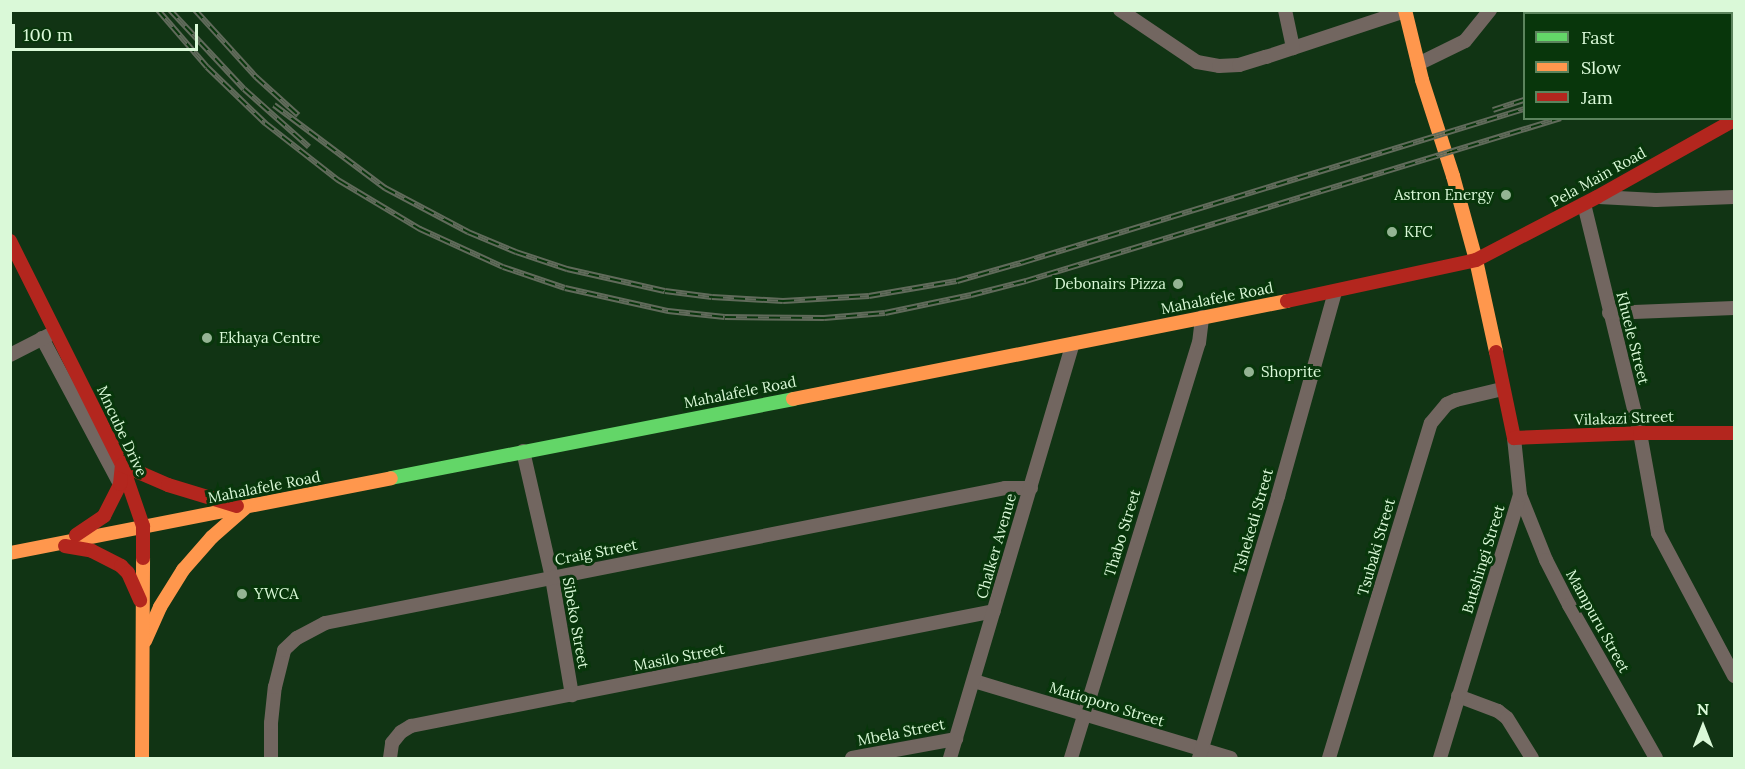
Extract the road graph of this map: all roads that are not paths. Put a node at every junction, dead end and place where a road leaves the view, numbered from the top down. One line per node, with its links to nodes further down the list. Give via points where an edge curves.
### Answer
1 (1120, 10): 5 (street, via 1197,62 1239,65)
2 (1285, 10): 5 (street)
3 (1490, 10): 6 (street, via 1465,41)
4 (1405, 11): 5 (street); 6 (main road, Butshingi Street)
5 (1293, 48)
6 (1418, 64): 11 (main road, Butshingi Street)
7 (1734, 120): 9 (main road, Pela Main Road)
8 (1734, 197): 9 (street)
9 (1590, 201): 11 (main road, Pela Main Road); 14 (street, Khuele Street)
10 (10, 241): 16 (main road, Mncube Drive)
11 (1476, 260): 12 (main road, Mahalafele Road); 20 (main road, Butshingi Street)
12 (1335, 292): 15 (main road, Mahalafele Road); 43 (street, Tshekedi Street)
13 (1734, 308): 14 (street)
14 (1610, 314): 21 (street, Khuele Street)
15 (1202, 317): 18 (main road, Mahalafele Road); 41 (street, Thabo Street, via 1199,343)
16 (56, 331): 17 (street); 25 (main road, Mncube Drive)
17 (42, 338): 19 (street); 26 (street)
18 (1073, 344): 24 (main road, Mahalafele Road); 27 (street, Chalker Avenue)
19 (10, 355)
20 (1502, 389): 23 (main road, Butshingi Street); 51 (street, Tsubaki Street, via 1456,400 1431,423)
21 (1640, 433): 22 (main road, Vilakazi Street); 23 (main road, Vilakazi Street); 37 (street, Khuele Street, via 1661,541)
22 (1734, 433)
23 (1514, 438): 28 (street, Butshingi Street)
24 (523, 451): 29 (main road, Mahalafele Road); 33 (street, Sibeko Street)
25 (122, 465): 26 (main road); 29 (main road, via 207,499); 30 (main road, Mncube Drive)
26 (120, 484): 31 (main road, via 104,516 88,529)
27 (1031, 488): 33 (street, Craig Street, via 1005,488); 35 (street, Chalker Avenue)
28 (1520, 495): 40 (street, Butshingi Street); 54 (street, Mampuru Street, via 1569,605)
29 (245, 508): 30 (main road, Mahalafele Road); 36 (main road, via 183,570 160,607)
30 (143, 526): 31 (main road, Mahalafele Road); 34 (main road, Mncube Drive)
31 (56, 544): 32 (main road, Mahalafele Road); 34 (main road, via 111,558 128,573)
32 (10, 553)
33 (552, 578): 39 (street, Sibeko Street); 45 (street, Craig Street, via 325,623 297,638 284,650 280,663 271,723)
34 (142, 606): 36 (main road, Mncube Drive)
35 (994, 610): 38 (street, Chalker Avenue); 39 (street, Masilo Street)
36 (142, 648): 44 (main road, Mncube Drive)
37 (1734, 676)
38 (974, 681): 41 (street, Matioporo Street); 42 (street, Chalker Avenue)
39 (572, 695): 46 (street, Masilo Street, via 411,726 393,743)
40 (1458, 696): 52 (street, Butshingi Street); 53 (street, via 1507,718)
41 (1083, 713): 43 (street, Matioporo Street); 49 (street, Thabo Street)
42 (956, 739): 47 (street, Mbela Street); 48 (street, Chalker Avenue)
43 (1201, 754): 50 (street, Matioporo Street)
44 (142, 759)
45 (271, 759)
46 (390, 759)
47 (852, 759)
48 (950, 759)
49 (1071, 759)
50 (1231, 759)
51 (1329, 759)
52 (1440, 759)
53 (1532, 759)
54 (1656, 759)

